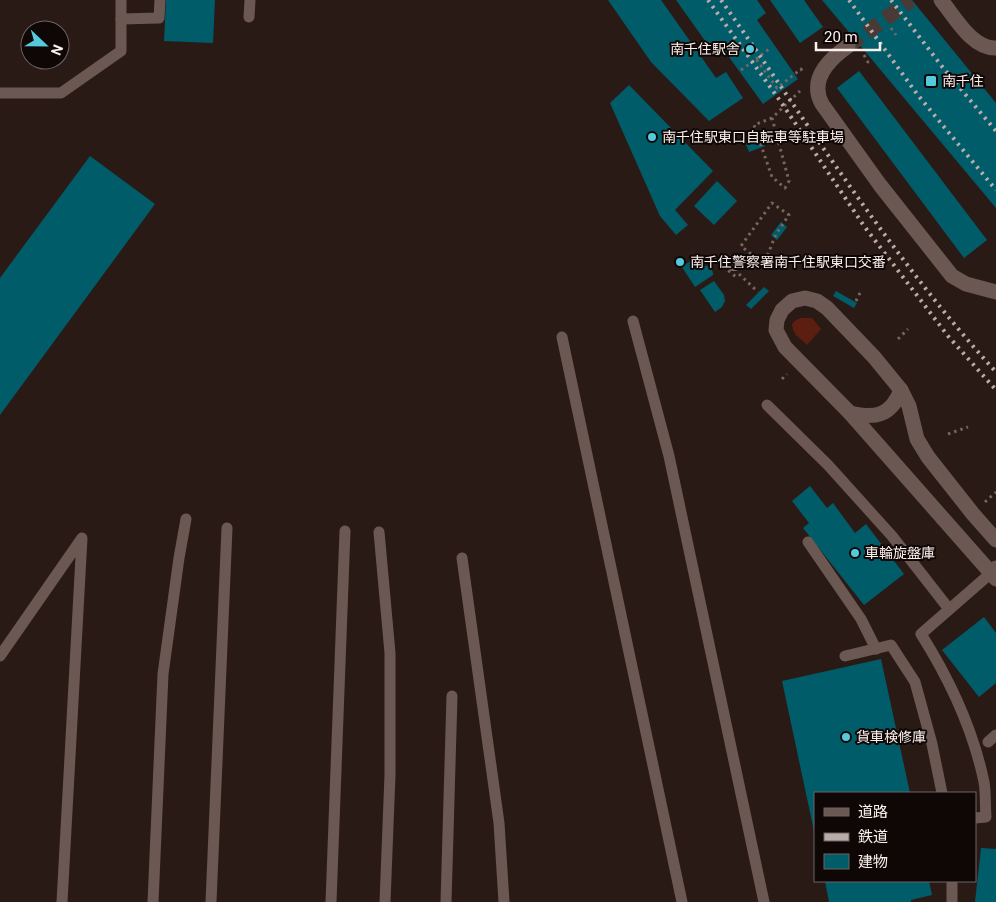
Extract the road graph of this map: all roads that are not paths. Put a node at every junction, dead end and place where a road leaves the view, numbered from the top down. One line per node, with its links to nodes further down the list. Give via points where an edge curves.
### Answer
1 (121, 0): 6 (lane)
2 (160, 0): 6 (lane, via 159,18)
3 (250, 0): 5 (lane)
4 (941, 0): 8 (street, via 972,39 987,48)
5 (249, 17)
6 (121, 19): 9 (lane, via 121,51 62,93)
7 (854, 48): 10 (street, via 830,62 817,81 822,104 880,185 952,276 966,284)
8 (996, 48)
9 (0, 93)
10 (996, 292)
11 (633, 321): 40 (lane, via 669,456)
12 (562, 337): 39 (lane)
13 (901, 390): 15 (street, via 897,402 878,415); 15 (street, via 874,356 827,308 805,298 792,301 777,320 776,330 780,338); 20 (street, via 909,406 917,439 928,457)
14 (767, 405): 24 (lane, via 828,465 892,536)
15 (850, 413): 23 (street)
16 (186, 519): 33 (lane, via 163,674)
17 (227, 528): 34 (lane)
18 (345, 531): 35 (lane)
19 (379, 532): 36 (lane, via 390,652)
20 (996, 540)
21 (808, 542): 25 (lane, via 860,619)
22 (462, 558): 38 (lane, via 499,823)
23 (994, 573): 24 (lane)
24 (949, 610): 30 (lane, via 921,634 951,685 975,748 984,784 986,817)
25 (876, 649): 27 (lane); 29 (lane, via 891,645 915,682)
26 (0, 656): 32 (lane, via 82,538)
27 (845, 656)
28 (452, 696): 37 (lane)
29 (942, 792)
30 (976, 818)
31 (952, 882): 41 (lane)
32 (62, 902)
33 (153, 902)
34 (211, 902)
35 (331, 902)
36 (385, 902)
37 (446, 902)
38 (504, 902)
39 (682, 902)
40 (764, 902)
41 (952, 902)

